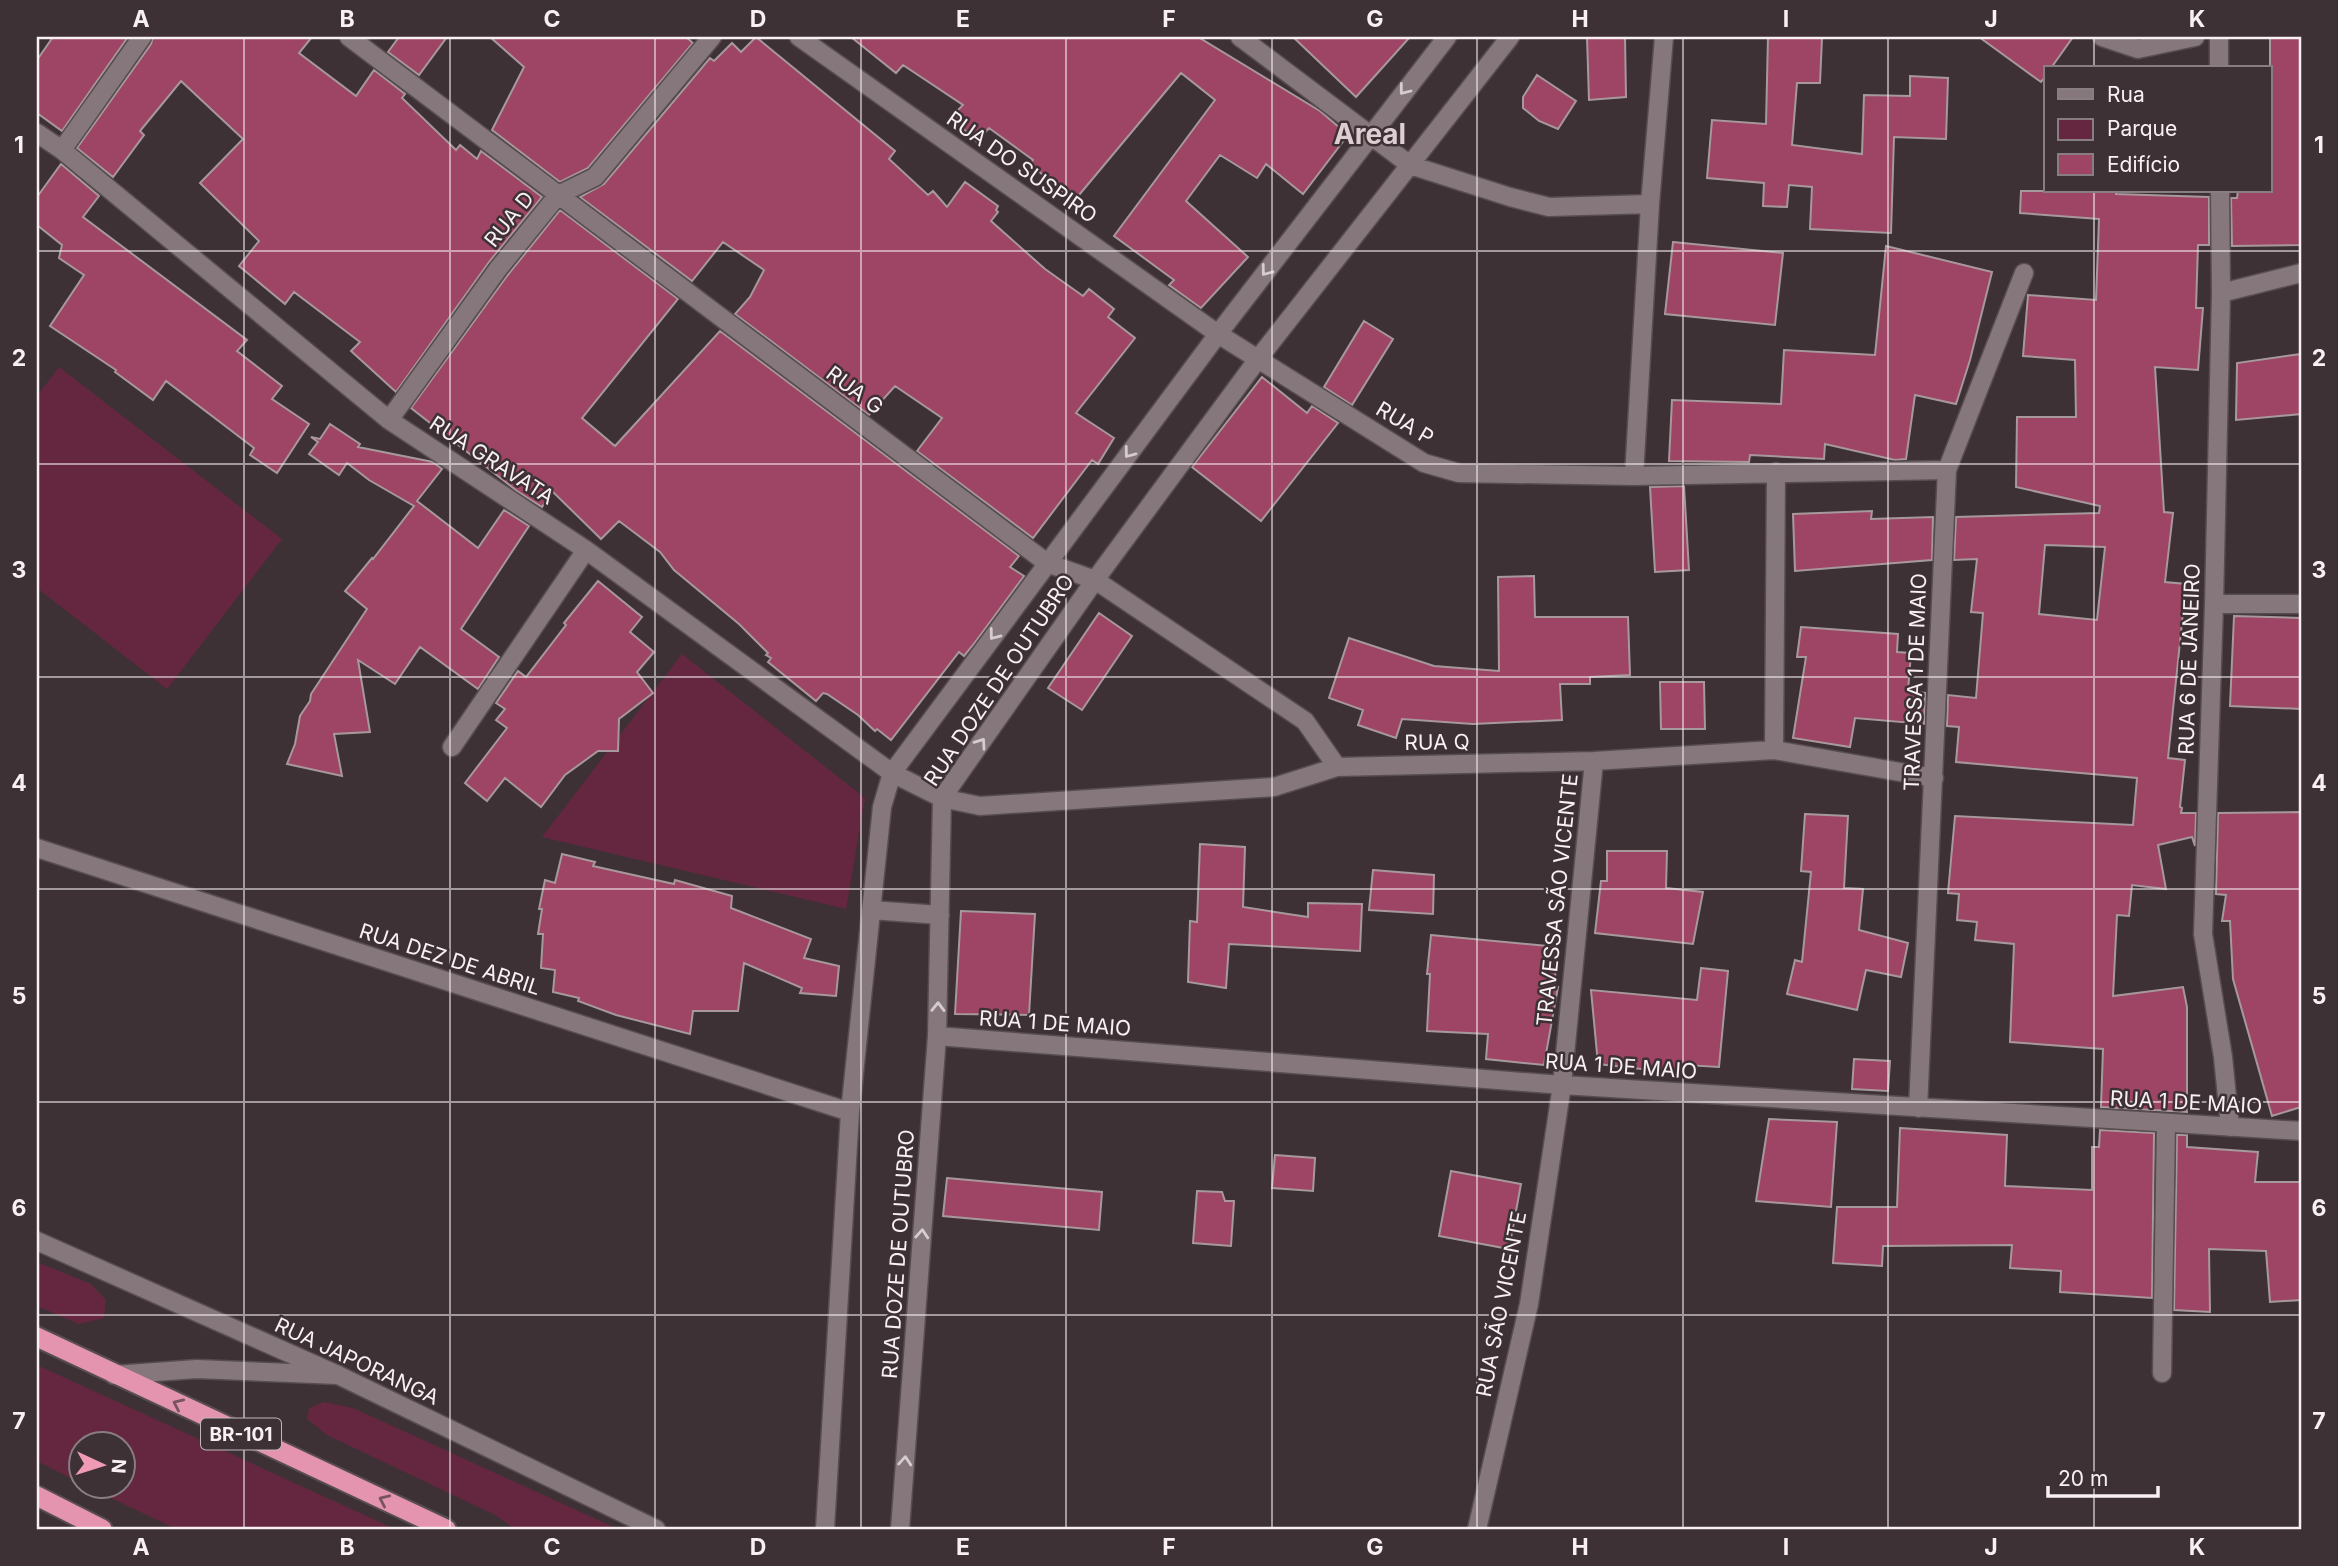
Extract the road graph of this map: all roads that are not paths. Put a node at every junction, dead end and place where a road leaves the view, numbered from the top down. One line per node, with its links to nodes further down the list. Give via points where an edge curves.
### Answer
1 (142, 37): 15 (street)
2 (349, 37): 18 (street, RUA G)
3 (712, 37): 18 (street, RUA D, via 595,177)
4 (799, 37): 23 (street, RUA DO SUSPIRO)
5 (1240, 37): 14 (street)
6 (1447, 37): 14 (street, RUA DOZE DE OUTUBRO, one-way to 14)
7 (1510, 37): 16 (street, RUA DOZE DE OUTUBRO)
8 (1664, 37): 19 (street)
9 (2102, 37): 10 (street, via 2137,49)
10 (2195, 37)
11 (2219, 37): 12 (street)
12 (2219, 66)
13 (37, 133): 15 (street, RUA GRAVATA)
14 (1370, 134): 16 (street); 23 (street, RUA DOZE DE OUTUBRO, one-way to 23)
15 (62, 150): 25 (street, RUA GRAVATA)
16 (1410, 164): 19 (street, via 1549,207); 24 (street, RUA DOZE DE OUTUBRO)
17 (2220, 192): 22 (street, RUA 6 DE JANEIRO)
18 (558, 195): 25 (street, RUA D, via 498,269); 30 (street, RUA G)
19 (1650, 204): 28 (street)
20 (2024, 273): 26 (street, TRAVESSA 1 DE MAIO)
21 (2301, 273): 22 (street)
22 (2221, 293): 32 (street, RUA 6 DE JANEIRO)
23 (1218, 334): 24 (street, RUA P); 30 (street, RUA DOZE DE OUTUBRO, one-way to 30)
24 (1258, 359): 28 (street, RUA P, via 1424,463 1459,473); 31 (street, RUA DOZE DE OUTUBRO)
25 (389, 420): 29 (street, RUA GRAVATA)
26 (1947, 470): 27 (street, RUA P); 39 (street, TRAVESSA 1 DE MAIO)
27 (1776, 472): 28 (street, RUA P); 35 (street)
28 (1634, 476)
29 (586, 550): 34 (street); 38 (street, RUA GRAVATA)
30 (1047, 563): 31 (street, RUA G); 38 (street, RUA DOZE DE OUTUBRO, one-way to 38)
31 (1095, 580): 37 (street, RUA G, via 1305,721); 40 (street, RUA DOZE DE OUTUBRO, one-way to 31)
32 (2214, 604): 33 (street); 49 (street, RUA 6 DE JANEIRO, via 2203,934 2224,1057)
33 (2301, 604)
34 (452, 747)
35 (1774, 750): 36 (street, RUA Q); 39 (street, RUA Q)
36 (1594, 761): 37 (street, RUA Q); 45 (street, TRAVESSA SÃO VICENTE)
37 (1337, 767): 40 (street, RUA Q, via 1274,787 980,806)
38 (892, 773): 40 (street, RUA GRAVATA); 42 (street, RUA DOZE DE OUTUBRO, via 881,807)
39 (1934, 778): 46 (street, TRAVESSA 1 DE MAIO)
40 (942, 798): 43 (street, RUA DOZE DE OUTUBRO)
41 (37, 848): 47 (street, RUA DEZ DE ABRIL)
42 (871, 910): 43 (street); 47 (street, RUA DOZE DE OUTUBRO)
43 (940, 915): 44 (street, RUA DOZE DE OUTUBRO, one-way to 43)
44 (937, 1036): 45 (street, RUA 1 DE MAIO); 61 (street, RUA DOZE DE OUTUBRO, one-way to 44)
45 (1562, 1085): 46 (street, RUA 1 DE MAIO); 62 (street, RUA SÃO VICENTE, via 1529,1304)
46 (1918, 1108): 48 (street, RUA 1 DE MAIO)
47 (850, 1112): 60 (street, RUA DOZE DE OUTUBRO)
48 (2166, 1124): 49 (street, RUA 1 DE MAIO); 53 (street)
49 (2230, 1127): 50 (street, RUA 1 DE MAIO)
50 (2301, 1131)
51 (37, 1241): 55 (street, RUA JAPORANGA)
52 (37, 1337): 54 (highway, BR-101)
53 (2162, 1373)
54 (114, 1375): 55 (street, via 197,1369); 58 (highway, BR-101, one-way to 54)
55 (338, 1375): 59 (street, RUA JAPORANGA)
56 (37, 1496): 57 (highway)
57 (102, 1529)
58 (446, 1529)
59 (656, 1529)
60 (825, 1529)
61 (900, 1529)
62 (1477, 1529)

